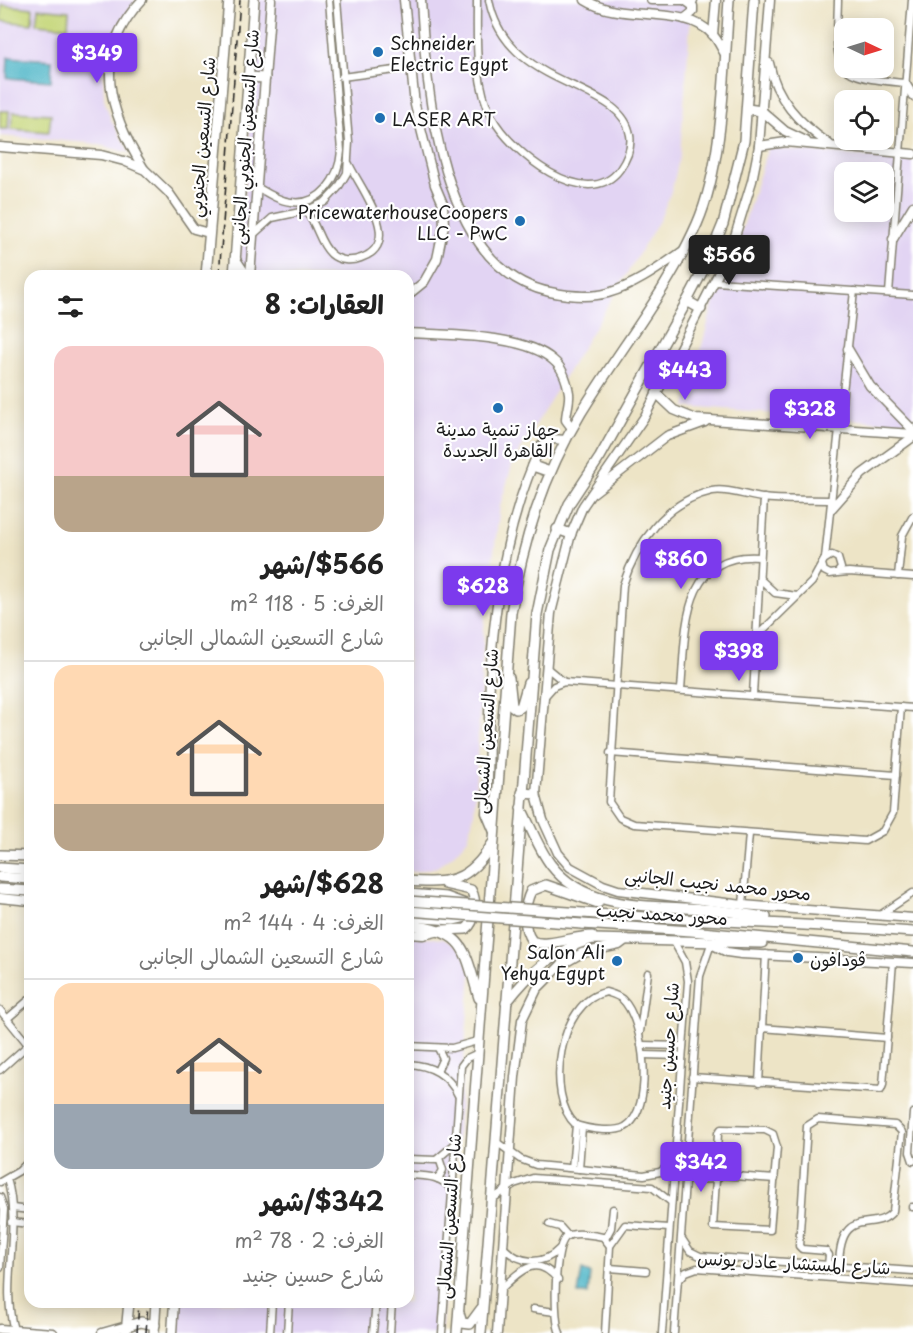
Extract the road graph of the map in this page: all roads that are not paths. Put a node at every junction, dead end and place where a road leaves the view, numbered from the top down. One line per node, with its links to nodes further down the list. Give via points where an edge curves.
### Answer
1 (142, 0): 39 (street, via 117,41 110,75 116,116)
2 (229, 0): 49 (main road, شارع التسعين الجنوبي)
3 (254, 0): 25 (main road)
4 (271, 0): 27 (street, شارع التسعين الجنوبي الجانبى)
5 (329, 0): 33 (street)
6 (338, 0): 26 (street)
7 (404, 0): 24 (street)
8 (421, 0): 45 (street, via 433,109 442,157)
9 (477, 0): 10 (street, via 483,94 493,119 522,153 560,178 584,185 609,179 621,168 630,148 626,122 619,111 523,59 502,34)
10 (489, 0)
11 (585, 0): 20 (street, via 629,15)
12 (651, 0): 19 (street)
13 (716, 0): 21 (street)
14 (731, 0): 23 (main road, شارع التسعين الشمالى)
15 (754, 0): 30 (main road)
16 (770, 0): 22 (street)
17 (838, 0): 28 (street, via 837,49 842,65 859,78)
18 (912, 0): 28 (street)
19 (689, 1): 20 (street, via 693,12)
20 (684, 19): 21 (street)
21 (713, 35): 23 (street)
22 (766, 51): 32 (street); 36 (street, via 787,106 800,122)
23 (725, 54): 52 (main road, شارع التسعين الشمالى, via 714,165 698,223)
24 (410, 68): 26 (street); 46 (street, via 425,146)
25 (248, 77): 27 (main road); 53 (main road)
26 (342, 77): 31 (street)
27 (265, 78): 44 (street, شارع التسعين الجنوبي الجانبى)
28 (905, 82): 29 (street); 38 (street)
29 (913, 96)
30 (747, 109): 32 (main road); 63 (main road, via 735,183 723,224)
31 (346, 110): 33 (street); 42 (street)
32 (762, 111): 34 (street, via 785,132); 35 (street)
33 (336, 112): 44 (street, via 340,164 322,194 291,202)
34 (815, 144): 35 (street, via 778,142); 36 (street)
35 (759, 146): 58 (street, via 738,228)
36 (831, 146): 38 (street)
37 (0, 147): 41 (street, via 101,155)
38 (899, 153): 40 (street); 51 (street)
39 (134, 154): 41 (street); 43 (street)
40 (913, 154)
41 (124, 161): 43 (street)
42 (349, 164): 48 (street, via 332,195); 48 (street, via 380,225 380,239 373,251 354,260 336,258 325,247 316,223)
43 (145, 170): 49 (street, via 169,193 194,229)
44 (256, 187): 50 (street, شارع التسعين الجنوبي الجانبى)
45 (456, 198): 46 (street); 52 (street, via 491,257 515,278 544,291 591,297 608,293 651,273)
46 (443, 204): 59 (street, via 444,225 437,259 424,282)
47 (913, 206): 51 (street)
48 (306, 211): 50 (street, via 272,218)
49 (209, 233): 54 (main road, شارع التسعين الجنوبي)
50 (253, 235): 57 (street, شارع التسعين الجنوبي الجانبى)
51 (893, 239): 61 (street)
52 (684, 251): 69 (main road, شارع التسعين الشمالى, via 656,301)
53 (235, 258): 55 (main road); 56 (street)
54 (206, 270)
55 (234, 270)
56 (244, 270)
57 (249, 270)
58 (716, 282): 60 (street); 64 (street)
59 (414, 290)
60 (854, 291): 61 (street); 66 (street)
61 (889, 293): 62 (street)
62 (913, 295)
63 (687, 301): 64 (main road); 79 (main road)
64 (701, 309): 67 (street)
65 (414, 334): 69 (street, via 498,341 544,353 555,362 566,383 570,400 566,420)
66 (848, 349): 70 (street); 71 (street, via 870,387)
67 (657, 393): 68 (street, via 684,416); 76 (street)
68 (708, 421): 70 (street); 76 (street, via 667,436)
69 (572, 428): 72 (main road, شارع التسعين الشمالى)
70 (840, 429): 71 (street); 77 (street)
71 (913, 434): 77 (street, via 862,474)
72 (566, 440): 73 (street, via 547,440); 74 (main road, شارع التسعين الشمالى)
73 (533, 466): 74 (main road); 109 (street, via 506,550 494,637 486,813)
74 (550, 472): 93 (main road, شارع التسعين الشمالى, via 519,565)
75 (764, 498): 77 (street); 82 (street); 97 (street, via 713,491 678,507 645,538 623,585)
76 (586, 499): 80 (street)
77 (832, 504): 81 (street)
78 (913, 516): 87 (street, via 902,536)
79 (557, 529): 80 (main road); 95 (main road, via 543,575)
80 (571, 534): 94 (street, via 552,613)
81 (829, 541): 83 (street); 84 (street)
82 (760, 557): 88 (street); 98 (street, via 726,561 715,566 699,583 689,604)
83 (838, 558): 84 (street); 85 (street); 86 (street, via 841,568)
84 (824, 561): 86 (street, via 824,570); 90 (street)
85 (855, 573): 86 (street); 87 (street)
86 (833, 574): 90 (street)
87 (898, 576): 89 (street)
88 (759, 577): 91 (street, via 775,593); 92 (street)
89 (913, 577)
90 (812, 582): 91 (street)
91 (798, 596): 92 (street)
92 (756, 637): 99 (street)
93 (507, 667): 95 (main road, via 512,706 516,709 521,707); 109 (main road, شارع التسعين الشمالى)
94 (546, 667): 96 (street); 100 (street)
95 (532, 671): 105 (main road)
96 (564, 682): 97 (street); 100 (street)
97 (615, 684): 98 (street); 103 (street)
98 (681, 689): 99 (street)
99 (753, 695): 101 (street)
100 (544, 697): 106 (street)
101 (901, 707): 102 (street); 104 (street)
102 (913, 708)
103 (610, 753): 104 (street); 108 (street, via 609,802 627,822)
104 (896, 775): 108 (street, via 890,823 875,838 854,842)
105 (522, 793): 106 (main road); 107 (main road)
106 (536, 794): 126 (street, محور محمد نجيب الجانبى, via 558,853 570,867 588,878 618,890)
107 (521, 807): 125 (main road, via 543,852 561,876 590,895); 147 (main road)
108 (749, 834): 126 (street)
109 (494, 837): 117 (main road, via 480,861 464,875); 146 (main road, شارع التسعين الشمالى)
110 (0, 855): 111 (main road)
111 (24, 856)
112 (0, 868): 113 (main road)
113 (24, 870)
114 (0, 877): 115 (main road)
115 (24, 879)
116 (414, 882): 117 (main road)
117 (441, 883): 133 (main road, via 466,887 474,894 470,926)
118 (0, 889): 119 (main road)
119 (24, 891)
120 (913, 893): 128 (street)
121 (414, 894): 127 (main road, bridge, via 446,897)
122 (0, 898): 123 (street)
123 (24, 900)
124 (414, 903): 127 (main road, محور محمد نجيب, bridge)
125 (621, 903): 132 (main road, via 721,910); 136 (main road, via 585,900 546,885 538,886 528,898 525,928 538,945 580,936)
126 (744, 904): 128 (street, محور محمد نجيب الجانبى)
127 (470, 911): 129 (main road, محور محمد نجيب, bridge); 132 (main road, محور محمد نجيب, bridge); 139 (main road, محور محمد نجيب, bridge)
128 (880, 915): 130 (street, محور محمد نجيب الجانبى)
129 (414, 917)
130 (913, 918)
131 (414, 920): 133 (main road)
132 (801, 923): 134 (main road, محور محمد نجيب)
133 (442, 930): 135 (street); 146 (main road, via 462,947)
134 (913, 932)
135 (414, 934)
136 (613, 939): 137 (main road); 147 (main road, via 593,939 556,953 539,965)
137 (627, 939): 138 (main road); 176 (street, via 620,945 591,950 567,961 548,976 533,996 518,1037)
138 (674, 942): 140 (main road); 158 (street, شارع حسين جنيد, via 687,975)
139 (800, 943): 140 (main road); 141 (main road, محور محمد نجيب)
140 (711, 944): 142 (street, via 727,952); 167 (street, شارع حسين جنيد, via 700,976)
141 (913, 952)
142 (766, 954): 143 (street); 151 (street)
143 (893, 962): 144 (street); 153 (street)
144 (913, 963)
145 (648, 973): 152 (street)
146 (480, 1003): 155 (main road, شارع التسعين الشمالى)
147 (506, 1003): 174 (main road)
148 (24, 1004): 150 (street)
149 (0, 1010): 150 (street)
150 (8, 1018): 154 (street)
151 (762, 1028): 153 (street); 168 (street)
152 (639, 1034): 156 (street); 173 (street, via 633,1014 615,994 596,994 576,1009 566,1030 560,1066 565,1105)
153 (887, 1038): 168 (street, via 884,1085 879,1091)
154 (24, 1039)
155 (477, 1041): 159 (street); 161 (main road, شارع التسعين الشمالى)
156 (641, 1045): 158 (street); 162 (street)
157 (414, 1046): 159 (street)
158 (683, 1046): 163 (street, شارع حسين جنيد)
159 (438, 1048): 166 (street, via 443,1062)
160 (24, 1050): 165 (street)
161 (476, 1053): 171 (street, via 461,1066); 239 (main road, شارع التسعين الشمالى)
162 (642, 1055): 163 (street); 173 (street, via 639,1110 631,1123 617,1130)
163 (682, 1056): 169 (street, شارع حسين جنيد)
164 (414, 1065): 166 (street)
165 (0, 1070)
166 (437, 1071): 171 (street)
167 (692, 1077): 168 (street); 170 (street, شارع حسين جنيد)
168 (759, 1083)
169 (680, 1088): 170 (street); 180 (street, شارع حسين جنيد)
170 (692, 1089): 184 (street, شارع حسين جنيد)
171 (459, 1096): 175 (street)
172 (913, 1113): 179 (street)
173 (579, 1126): 183 (street)
174 (495, 1141): 176 (street); 198 (main road)
175 (455, 1143): 177 (street); 196 (street)
176 (510, 1151): 182 (street); 195 (street)
177 (439, 1158): 178 (street); 190 (street, via 443,1167)
178 (414, 1160)
179 (913, 1161)
180 (674, 1162): 185 (street, via 660,1172); 199 (street, شارع حسين جنيد)
181 (24, 1165): 189 (street)
182 (536, 1165): 183 (street); 188 (street)
183 (575, 1169): 185 (street)
184 (686, 1172): 186 (street); 192 (street, شارع حسين جنيد)
185 (644, 1175): 194 (street)
186 (716, 1175): 191 (street); 191 (street, via 721,1129 765,1130 777,1142); 191 (street, via 713,1227 766,1231 771,1228); 192 (street)
187 (414, 1176): 190 (street)
188 (533, 1178): 194 (street); 195 (street)
189 (7, 1179): 193 (street); 200 (street)
190 (438, 1179): 196 (street)
191 (775, 1179)
192 (685, 1180): 208 (street, شارع حسين جنيد)
193 (0, 1182)
194 (644, 1186): 199 (street, via 659,1190)
195 (508, 1188): 198 (street); 213 (street)
196 (452, 1190): 253 (street)
197 (0, 1197): 210 (street, via 4,1209)
198 (491, 1200): 230 (main road)
199 (671, 1202): 206 (street, شارع حسين جنيد)
200 (12, 1208): 201 (street); 203 (street)
201 (24, 1209)
202 (613, 1209): 209 (street)
203 (11, 1222): 204 (street); 211 (street)
204 (24, 1223)
205 (549, 1224): 207 (street, via 560,1227)
206 (669, 1228): 212 (street, via 625,1225); 259 (street, شارع حسين جنيد)
207 (568, 1236): 209 (street); 214 (street)
208 (681, 1237): 215 (street, شارع المستشار عادل يونس, via 695,1254); 227 (street, شارع حسين جنيد)
209 (605, 1239): 212 (street)
210 (2, 1246): 211 (street); 221 (street)
211 (10, 1246): 240 (street)
212 (610, 1246): 222 (street)
213 (504, 1248): 217 (street); 229 (street)
214 (560, 1249): 216 (street); 226 (street)
215 (730, 1258): 218 (street, شارع المستشار عادل يونس); 224 (street)
216 (544, 1260): 217 (street); 220 (street)
217 (530, 1264): 220 (street); 229 (street)
218 (828, 1265): 219 (street, شارع المستشار عادل يونس); 219 (street, via 826,1251 799,1246 807,1126 818,1119 895,1125 902,1132 893,1211 883,1219 866,1220 849,1230 843,1238)
219 (839, 1266): 225 (street, شارع المستشار عادل يونس)
220 (544, 1267): 226 (street)
221 (0, 1268)
222 (610, 1268): 223 (street); 258 (street)
223 (646, 1271)
224 (729, 1271): 227 (street, شارع المستشار عادل يونس, via 697,1268); 228 (street, شارع المستشار عادل يونس)
225 (913, 1271)
226 (558, 1280): 241 (street)
227 (677, 1281): 260 (street, شارع حسين جنيد)
228 (913, 1284)
229 (501, 1288): 256 (street)
230 (483, 1304): 239 (main road, via 470,1324 462,1323); 255 (main road)
231 (129, 1308): 243 (main road)
232 (156, 1308): 244 (main road)
233 (174, 1308): 248 (street)
234 (272, 1308): 249 (street)
235 (289, 1308): 250 (street)
236 (375, 1308): 251 (street)
237 (392, 1308): 252 (street)
238 (533, 1309): 241 (street)
239 (458, 1311): 254 (main road, شارع التسعين الشمالى)
240 (3, 1312): 245 (street)
241 (555, 1312): 257 (street)
242 (0, 1329): 245 (street)
243 (127, 1329): 244 (main road, via 141,1322); 247 (street)
244 (154, 1329)
245 (14, 1330): 246 (street)
246 (53, 1333)
247 (102, 1333)
248 (172, 1333)
249 (270, 1333)
250 (287, 1333)
251 (373, 1333)
252 (390, 1333)
253 (442, 1333)
254 (457, 1333)
255 (481, 1333)
256 (497, 1333)
257 (561, 1333)
258 (605, 1333)
259 (662, 1333)
260 (674, 1333)

